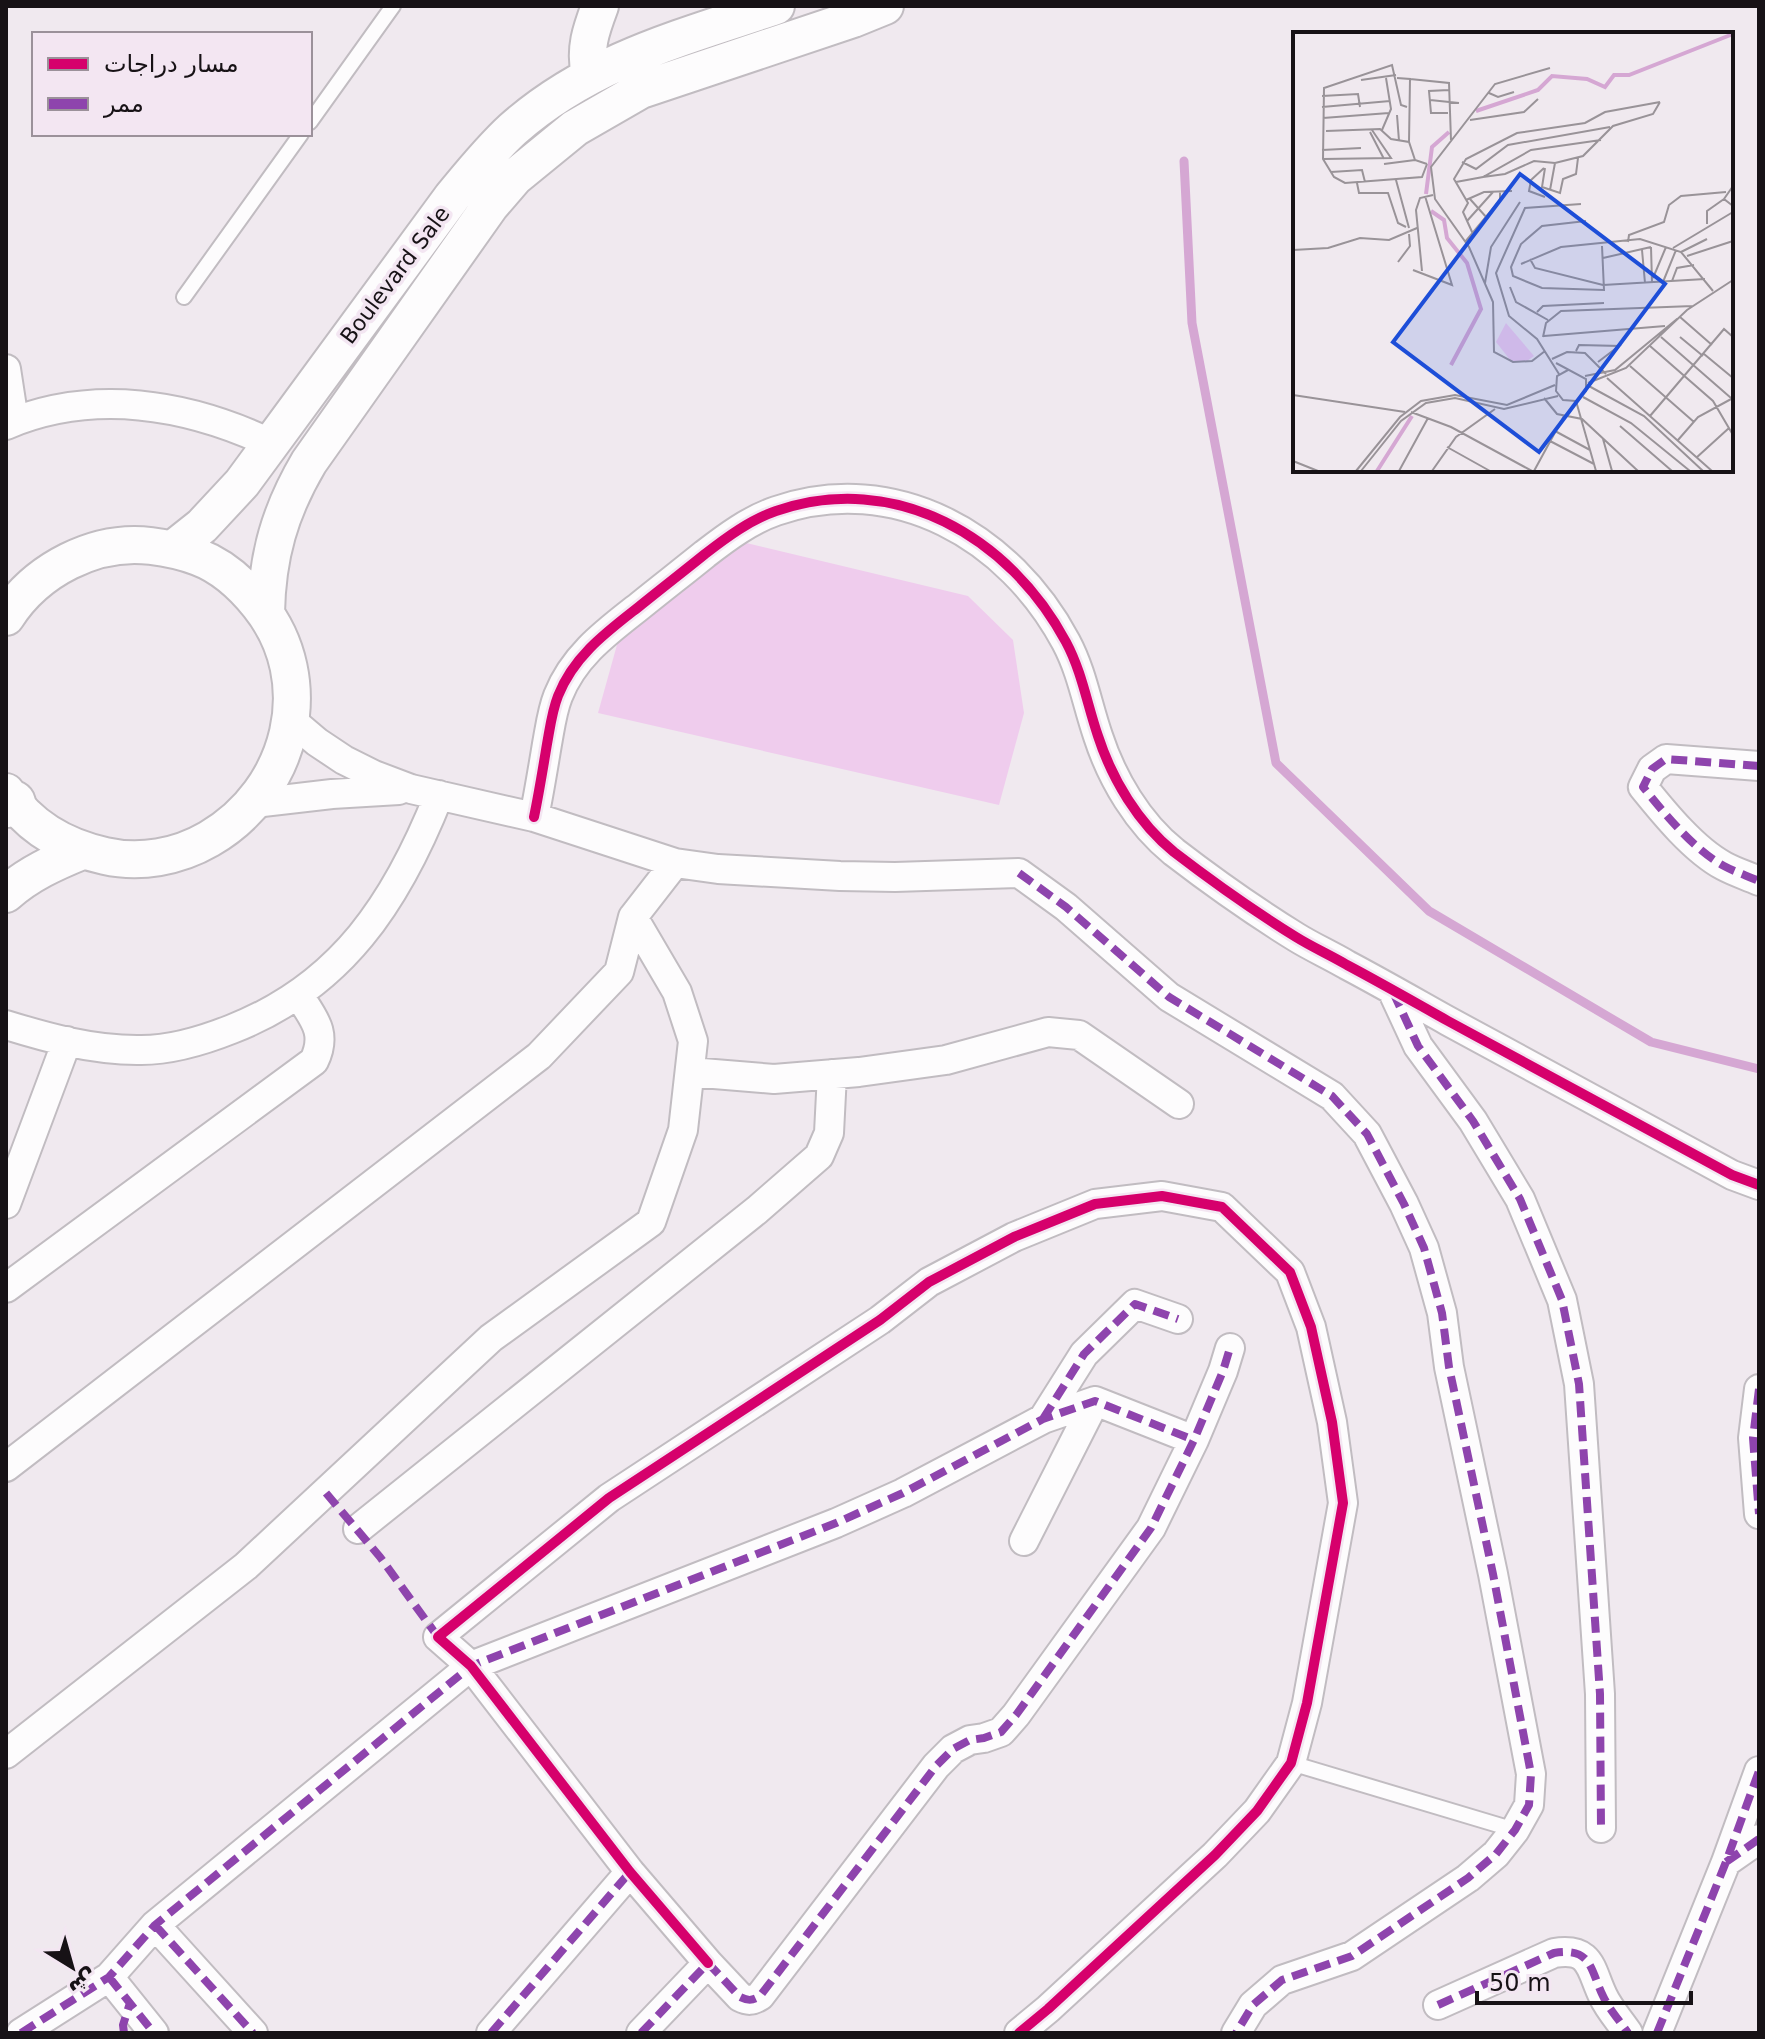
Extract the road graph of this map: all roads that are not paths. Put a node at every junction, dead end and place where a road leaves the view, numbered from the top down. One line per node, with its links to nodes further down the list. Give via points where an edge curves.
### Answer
1 (393, 6): 6 (lane)
2 (600, 6): 5 (street, via 586,52)
3 (776, 6): 5 (street, Boulevard Sale)
4 (885, 6): 13 (street, via 641,90 544,152 490,206 309,462)
5 (590, 75): 11 (street, Boulevard Sale, via 549,100 481,162)
6 (312, 119)
7 (300, 136): 8 (lane)
8 (184, 297)
9 (6, 369): 10 (street)
10 (10, 423): 11 (street, via 78,405 144,405 209,418)
11 (270, 443): 12 (street, Boulevard Sale)
12 (242, 483): 13 (street, via 264,505); 14 (street, Boulevard Sale)
13 (284, 510): 16 (street, via 269,564)
14 (173, 549): 15 (street, via 143,545 83,554 31,586); 16 (street, via 226,572)
15 (8, 611)
16 (266, 613): 17 (street, via 288,664)
17 (291, 720): 19 (street, via 344,760); 20 (street, via 284,750)
18 (1759, 766): 25 (street, via 1666,759 1652,769 1643,787 1697,846)
19 (425, 792): 20 (street); 22 (street); 29 (street, via 424,833 406,870 361,937)
20 (254, 803): 23 (street, via 226,829 193,848 157,858 119,859)
21 (10, 808): 23 (street)
22 (534, 817): 24 (street); 28 (street, via 558,695 577,662 604,634 718,544 764,516 820,501 879,501 949,523 974,538 1037,596 1069,647 1119,785 1169,848 1299,940)
23 (82, 851): 26 (street, via 33,874)
24 (675, 863): 27 (street); 54 (street, via 854,876 1019,873 1169,997 1332,1096 1367,1134 1424,1248 1442,1313 1531,1774 1529,1805)
25 (1759, 881)
26 (6, 894)
27 (633, 917): 32 (street, via 677,992 693,1041); 44 (street, via 619,972 539,1056)
28 (1392, 990): 35 (street); 53 (street, via 1418,1046 1473,1121 1520,1199 1562,1300 1579,1384 1600,1694)
29 (298, 994): 31 (street, via 243,1025 177,1046 140,1051); 37 (street, via 319,1028 314,1061)
30 (6, 1025): 31 (street)
31 (67, 1041): 36 (street)
32 (690, 1072): 33 (street, via 774,1079); 50 (street, via 683,1130 651,1222 491,1338 246,1566)
33 (832, 1074): 34 (street, via 946,1060 1048,1032 1079,1035); 47 (street, via 829,1133 819,1156)
34 (1179, 1104)
35 (1759, 1185)
36 (6, 1204)
37 (6, 1288)
38 (1178, 1319): 42 (street, via 1135,1304 1084,1354)
39 (1230, 1348): 43 (street)
40 (1759, 1389): 45 (street, via 1753,1438)
41 (1095, 1401): 42 (street); 43 (street); 48 (street)
42 (1043, 1419): 49 (street, via 836,1523)
43 (1194, 1440): 59 (street, via 1151,1528 1016,1715 1001,1732 970,1740 936,1766 760,1996 747,2001 740,1997)
44 (6, 1467)
45 (1758, 1507): 46 (street)
46 (1759, 1514)
47 (358, 1529)
48 (1024, 1541)
49 (471, 1666): 51 (street, via 438,1637 609,1498 880,1320 929,1282 1014,1237 1095,1204 1162,1196 1222,1207 1290,1272 1311,1327 1343,1503); 57 (street); 58 (street)
50 (6, 1754)
51 (1291, 1763): 54 (lane); 69 (street, via 1257,1811 1215,1855)
52 (1759, 1771): 56 (street)
53 (1601, 1828)
54 (1515, 1830): 70 (street, via 1468,1878 1379,1939 1352,1956 1282,1980 1253,2005)
55 (1759, 1839): 56 (street)
56 (1726, 1862): 72 (street)
57 (630, 1872): 59 (street); 67 (street)
58 (155, 1925): 60 (street); 66 (street)
59 (708, 1963): 68 (street)
60 (109, 1977): 61 (street); 63 (street)
61 (130, 2003): 64 (street); 65 (street)
62 (1438, 2005): 71 (street, via 1568,1951 1582,1955 1592,1966 1604,1998)
63 (22, 2033)
64 (124, 2033)
65 (154, 2033)
66 (253, 2033)
67 (491, 2033)
68 (641, 2033)
69 (1019, 2033)
70 (1236, 2033)
71 (1628, 2033)
72 (1657, 2033)

